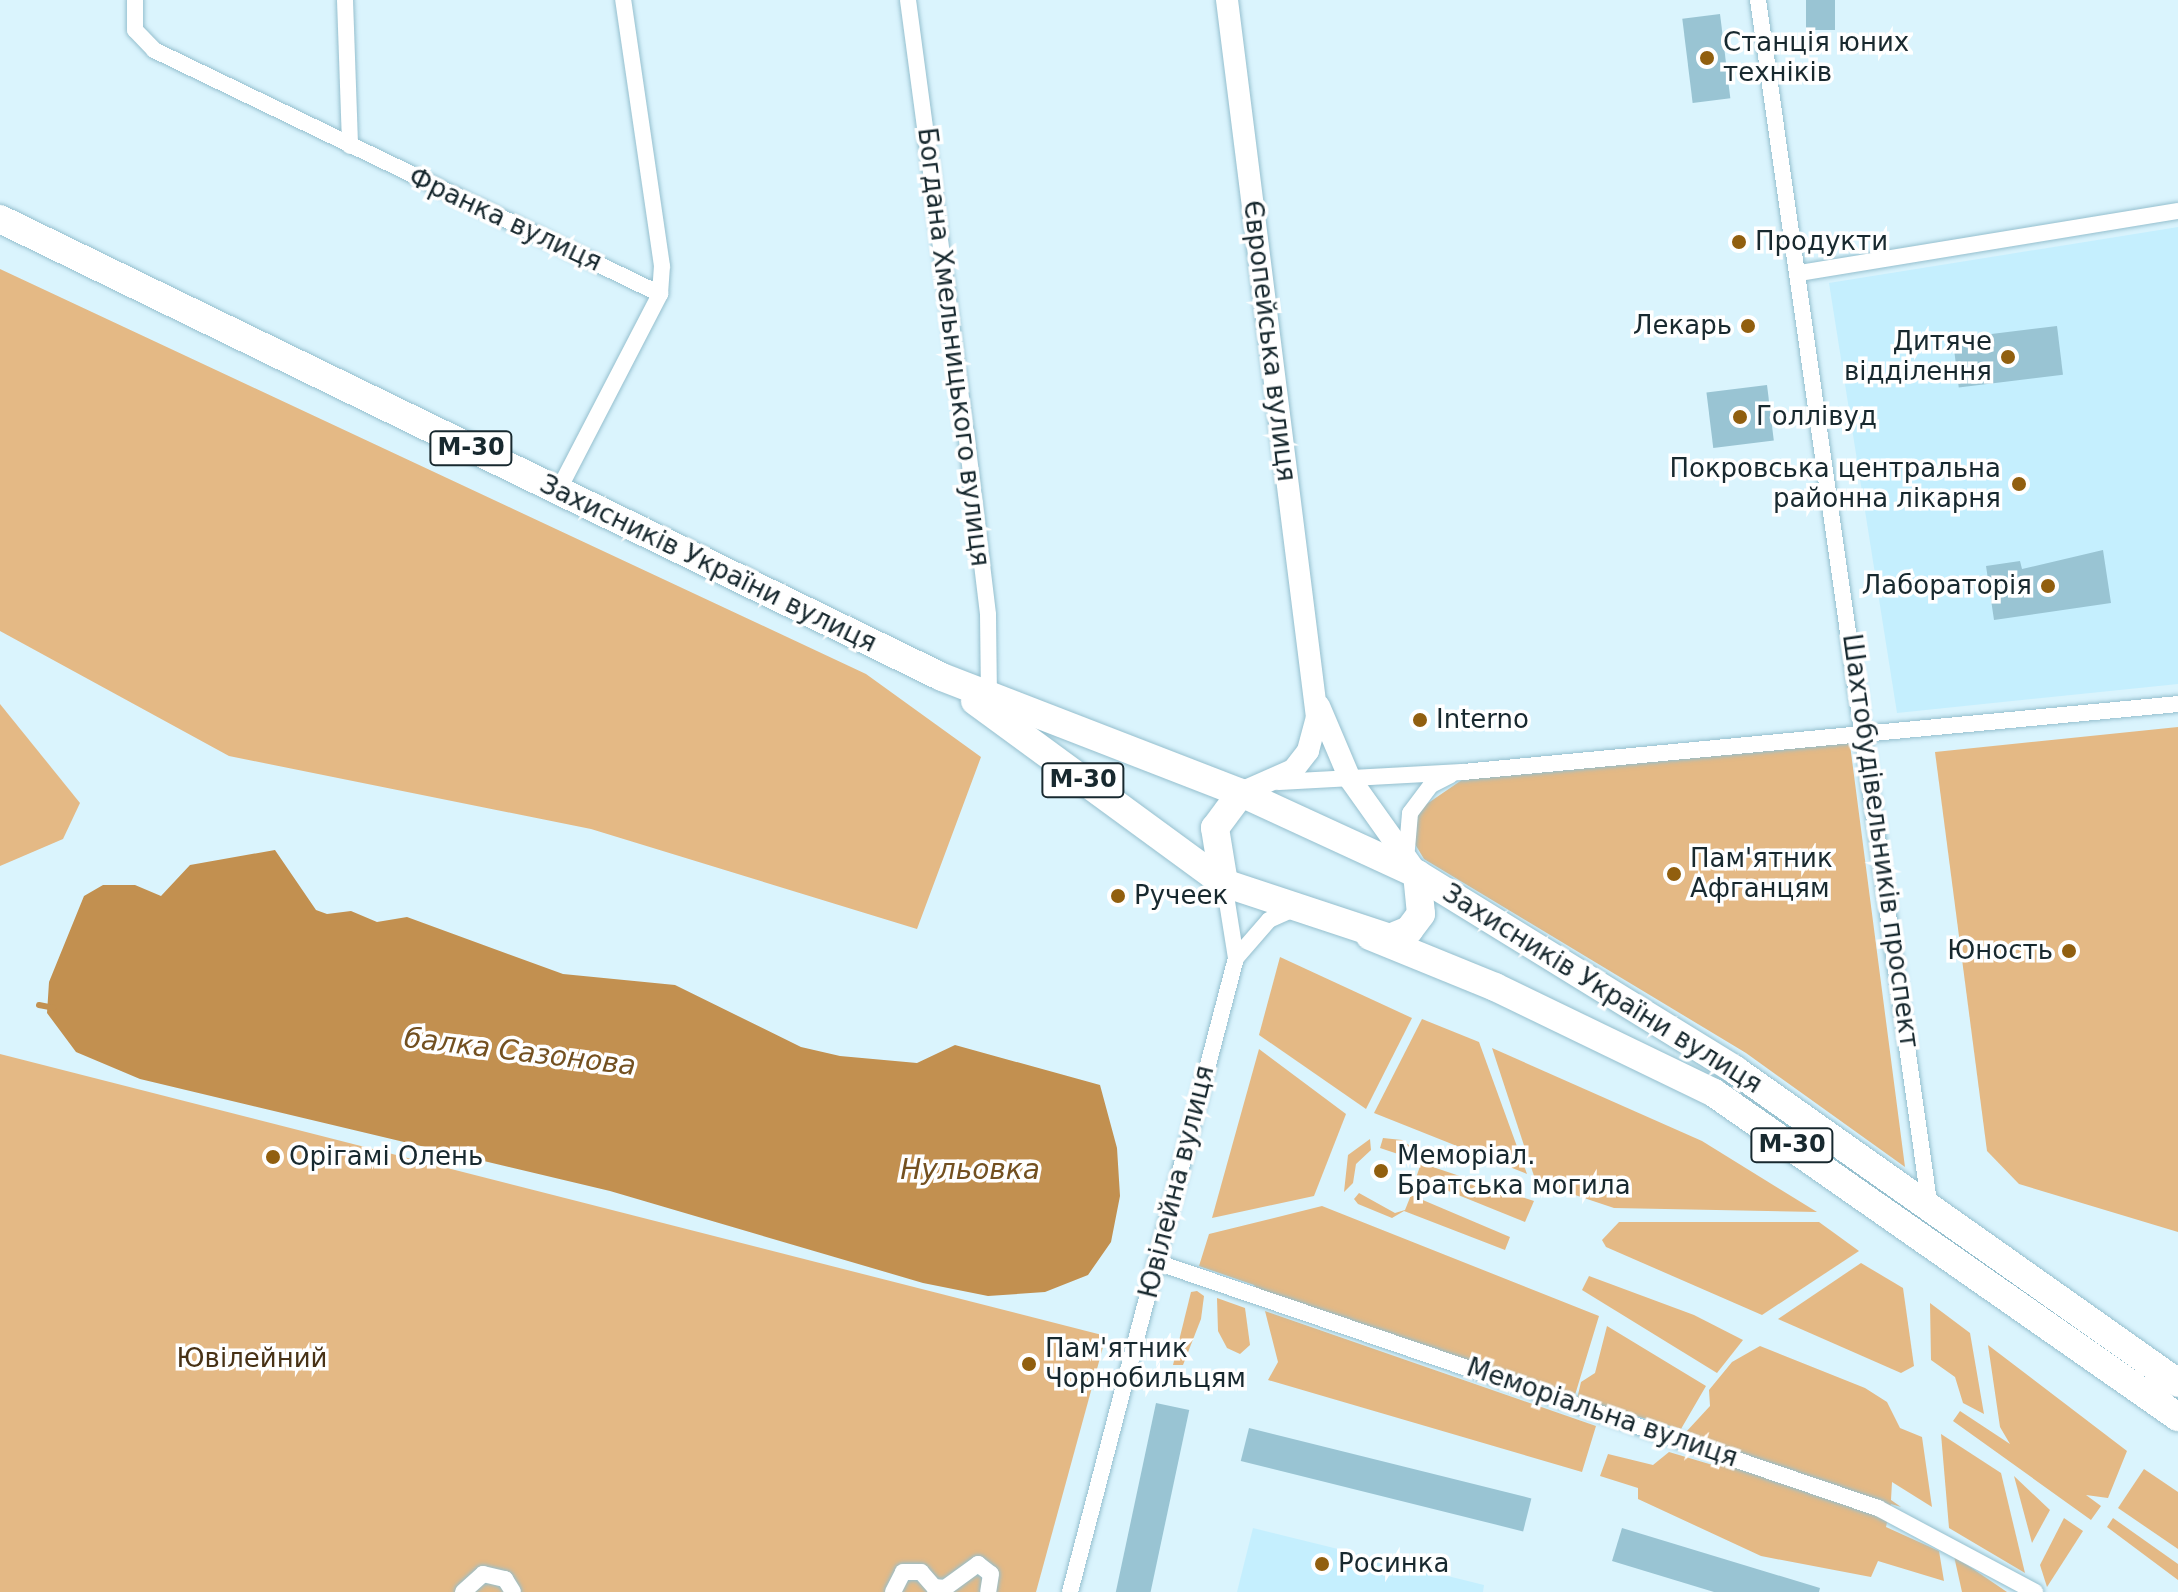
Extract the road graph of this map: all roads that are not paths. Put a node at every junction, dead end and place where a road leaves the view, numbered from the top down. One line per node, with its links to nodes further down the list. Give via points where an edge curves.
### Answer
1 (135, 0): 7 (street, Франка вулиця, via 135,30 154,50)
2 (345, 0): 7 (street)
3 (623, 0): 11 (street, via 662,266)
4 (908, 0): 15 (street, Богдана Хмельницького вулиця, via 988,615)
5 (1227, 0): 14 (street, Європейська вулиця)
6 (1758, 0): 10 (street, Шахтобудівельників проспект)
7 (350, 146): 11 (street, Франка вулиця)
8 (2178, 211): 10 (street)
9 (0, 219): 12 (highway, Захисників України вулиця / М-30)
10 (1799, 273): 17 (street, Шахтобудівельників проспект)
11 (660, 294): 12 (street)
12 (558, 491): 13 (highway, Захисників України вулиця / М-30)
13 (942, 677): 15 (highway, Захисників України вулиця / М-30); 23 (highway, Захисників України вулиця / М-30)
14 (1311, 682): 19 (street, Європейська вулиця); 20 (street, Європейська вулиця, via 1317,717 1308,751)
15 (989, 695): 21 (highway, Захисників України вулиця / М-30)
16 (2178, 704): 17 (street)
17 (1867, 734): 18 (street); 27 (street, Шахтобудівельників проспект)
18 (1463, 772): 19 (street); 22 (street, via 1446,776 1418,798 1410,813)
19 (1350, 779): 20 (street); 22 (street, Європейська вулиця)
20 (1278, 782): 21 (street, Європейська вулиця)
21 (1241, 793): 22 (highway, М-30); 23 (highway, via 1215,828)
22 (1412, 868): 25 (highway, via 1421,914 1409,930 1390,938); 27 (highway, Захисників України вулиця / М-30, via 1735,1070)
23 (1224, 883): 24 (highway, М-30); 26 (street, Ювілейна вулиця)
24 (1309, 908): 25 (highway, М-30); 26 (street, Ювілейна вулиця, via 1286,910 1269,920)
25 (1370, 936): 30 (highway, Захисників України вулиця / М-30, via 1714,1093)
26 (1236, 958): 28 (street, Ювілейна вулиця)
27 (1930, 1208): 29 (highway, Захисників України вулиця / М-30)
28 (1156, 1262): 35 (street, Ювілейна вулиця); 36 (street, Меморіальна вулиця, via 1864,1503 1923,1526)
29 (2178, 1383)
30 (2178, 1417)
31 (463, 1592): 32 (street, via 483,1574 505,1579)
32 (513, 1592)
33 (893, 1592): 34 (street, via 903,1572 921,1572 934,1587 945,1588 978,1564 991,1574)
34 (988, 1592)
35 (1070, 1592)
36 (2035, 1592)

